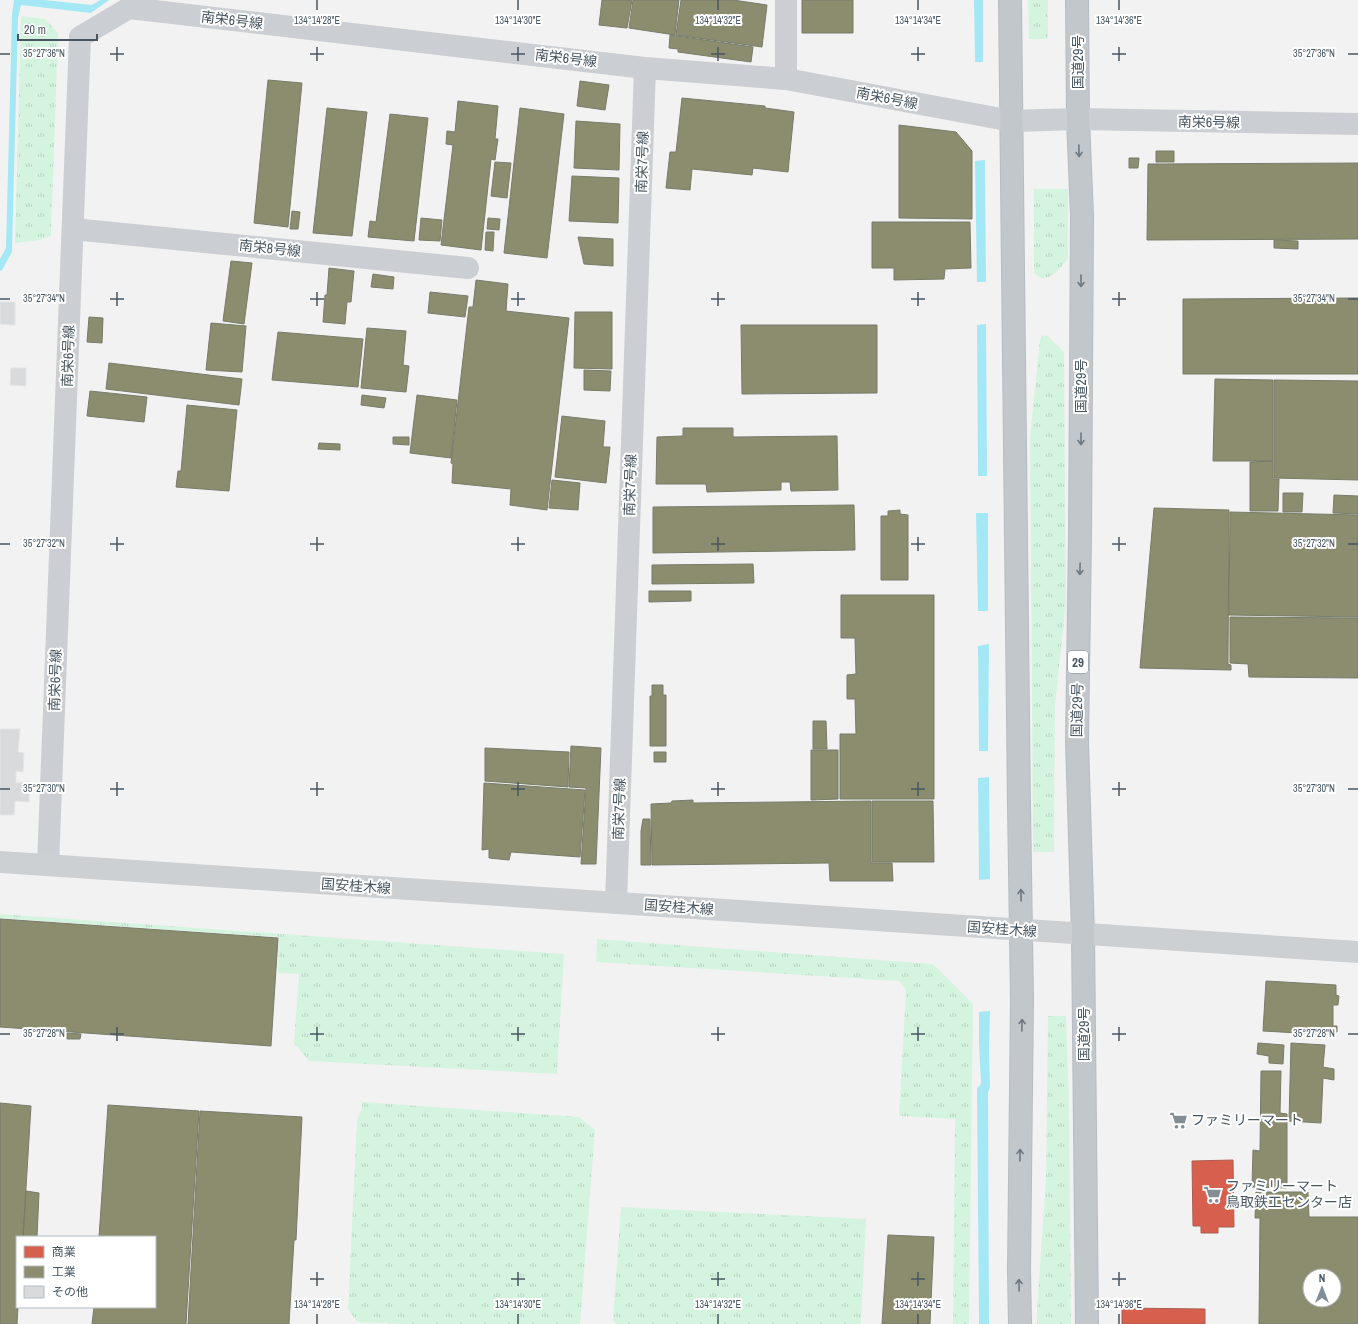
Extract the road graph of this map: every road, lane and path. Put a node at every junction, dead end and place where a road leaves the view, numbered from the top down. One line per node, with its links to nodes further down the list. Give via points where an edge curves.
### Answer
1 (786, 0): 5 (street)
2 (1010, 0): 7 (highway)
3 (1077, 0): 6 (highway, 国道29号 / 29)
4 (645, 68): 5 (street, 南栄6号線); 9 (street, 南栄6号線, via 128,8 80,37); 13 (street, 南栄7号線)
5 (786, 79): 7 (street, 南栄6号線)
6 (1078, 119): 7 (street, 南栄6号線); 8 (street, 南栄6号線); 15 (highway, 国道29号 / 29, one-way to 15, via 1082,224 1077,742)
7 (1012, 121): 14 (highway, one-way to 7)
8 (1358, 124)
9 (73, 229): 10 (street, 南栄8号線); 12 (street, 南栄6号線)
10 (468, 268)
11 (0, 862): 12 (main road, 国安桂木線)
12 (48, 865): 13 (main road, 国安桂木線)
13 (616, 903): 14 (main road, 国安桂木線)
14 (1022, 930): 15 (main road, 国安桂木線); 17 (highway, one-way to 14)
15 (1083, 934): 16 (main road, 国安桂木線); 18 (highway, 国道29号 / 29)
16 (1358, 952)
17 (1020, 1324)
18 (1086, 1324)

